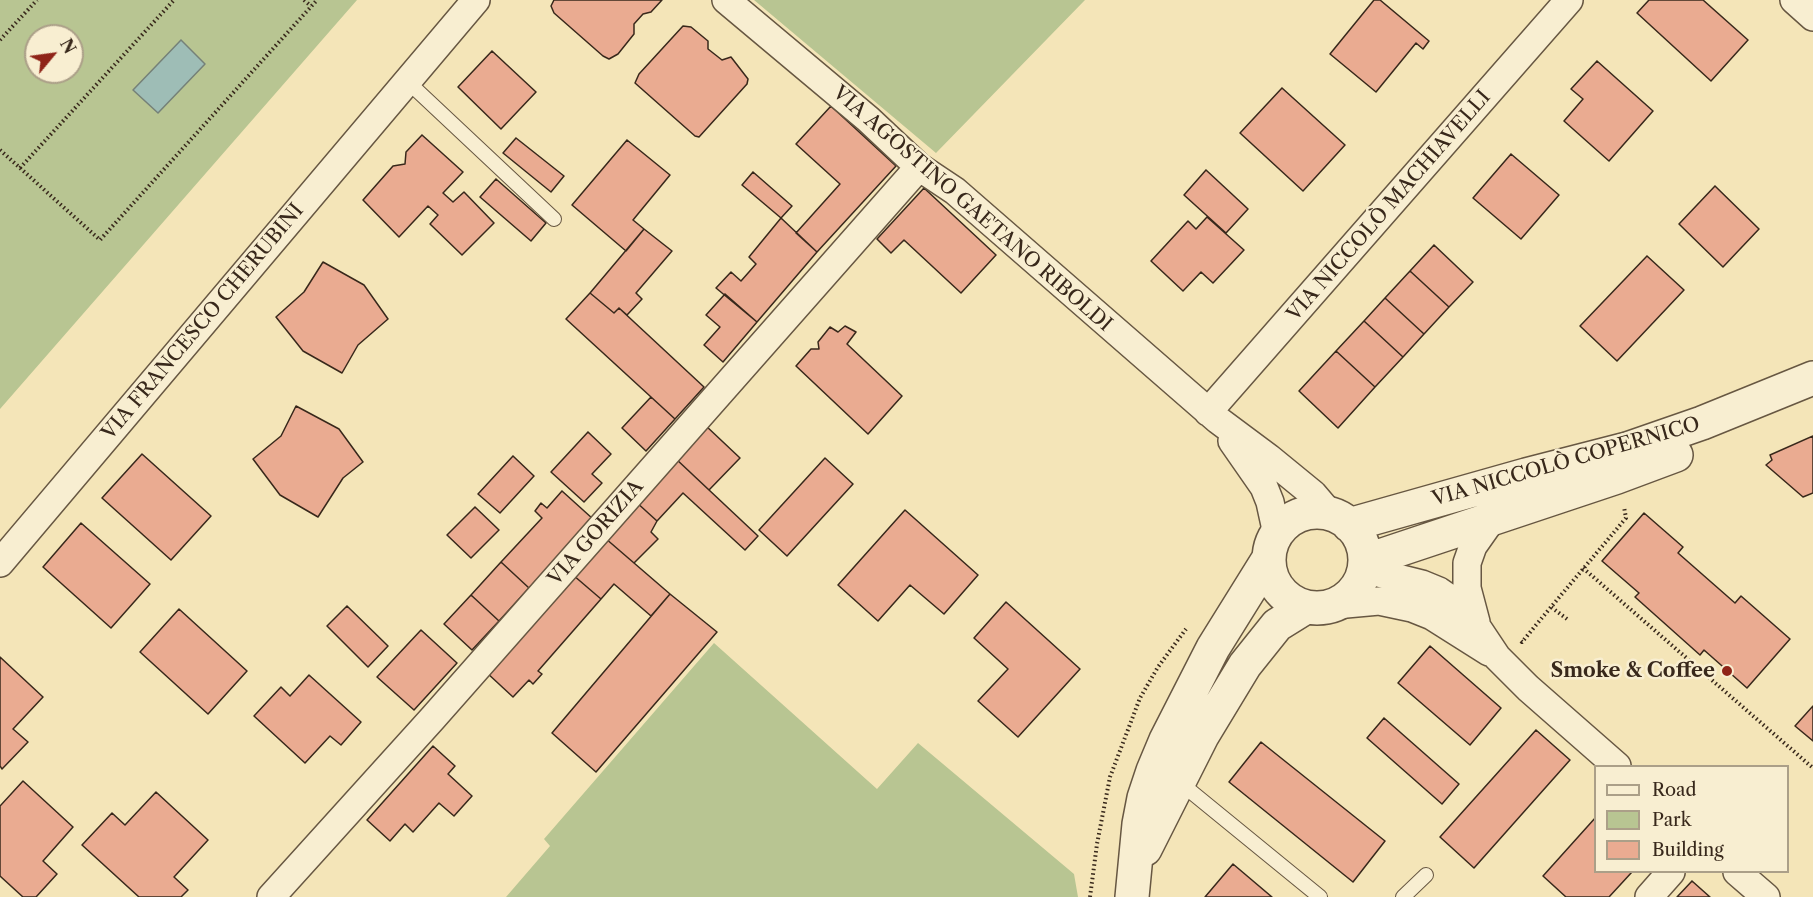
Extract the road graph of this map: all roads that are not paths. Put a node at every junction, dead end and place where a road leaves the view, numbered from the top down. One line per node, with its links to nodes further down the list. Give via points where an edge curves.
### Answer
1 (476, 0): 6 (street, VIA FRANCESCO CHERUBINI)
2 (726, 0): 7 (street, VIA AGOSTINO GAETANO RIBOLDI)
3 (1569, 0): 11 (street, VIA NICCOLÒ MACHIAVELLI)
4 (1794, 0): 5 (street)
5 (1813, 17)
6 (407, 81): 8 (lane); 16 (street, VIA FRANCESCO CHERUBINI)
7 (919, 167): 11 (street, VIA AGOSTINO GAETANO RIBOLDI, via 955,191); 26 (street, VIA GORIZIA)
8 (554, 219)
9 (1813, 378): 13 (street, VIA NICCOLÒ COPERNICO, via 1702,423 1627,448)
10 (1813, 400): 12 (street, VIA NICCOLÒ COPERNICO, via 1617,477)
11 (1213, 416): 13 (street, VIA AGOSTINO GAETANO RIBOLDI, via 1313,494); 14 (street, VIA AGOSTINO GAETANO RIBOLDI, via 1264,487 1272,508)
12 (1492, 519): 15 (street, VIA NICCOLÒ COPERNICO); 18 (street, VIA NICCOLÒ COPERNICO, via 1473,546 1467,563 1470,604)
13 (1340, 520): 14 (street, via 1307,513 1296,517 1286,524); 15 (street, via 1362,543)
14 (1273, 546): 17 (street, via 1271,574 1280,590 1292,601); 21 (street, via 1213,648 1166,740)
15 (1365, 562): 17 (street, via 1358,587 1348,597); 18 (street, via 1382,574 1438,591 1455,602)
16 (0, 563)
17 (1320, 606): 19 (street, via 1379,601 1412,608 1432,616); 21 (street, via 1277,626 1245,664 1202,736)
18 (1480, 631): 19 (street)
19 (1497, 657): 20 (street)
20 (1616, 765)
21 (1166, 777): 25 (street); 27 (lane)
22 (1670, 873): 29 (street)
23 (1738, 873): 30 (street)
24 (1426, 875): 28 (lane)
25 (1134, 882)
26 (271, 897)
27 (1320, 897)
28 (1403, 897)
29 (1649, 897)
30 (1766, 897)

